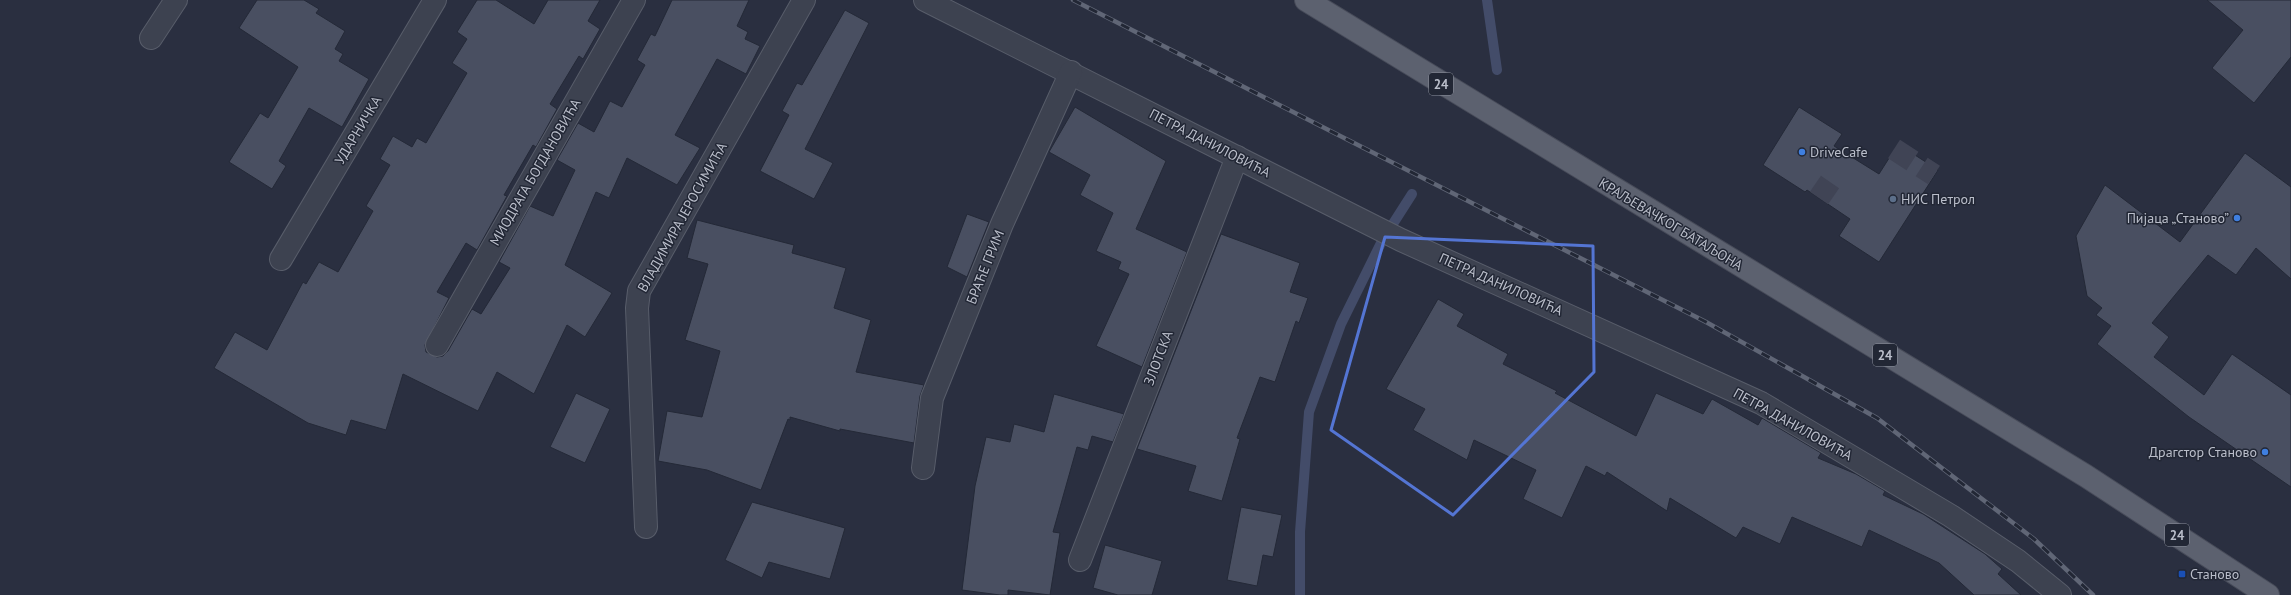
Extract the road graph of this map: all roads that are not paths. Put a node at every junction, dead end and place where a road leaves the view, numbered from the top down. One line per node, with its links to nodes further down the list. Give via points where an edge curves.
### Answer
1 (176, 0): 7 (street)
2 (435, 0): 10 (street, УДАРНИЧКА)
3 (634, 0): 11 (street, МИОДРАГА БОГДАНОВИЋА)
4 (804, 0): 13 (street, ВЛАДИМИРА ЈЕРОСИМИЋА, via 639,291 637,308)
5 (925, 0): 8 (street, ПЕТРА ДАНИЛОВИЋА)
6 (1306, 0): 16 (main road, КРАЉЕВАЧКОГ БАТАЉОНА / 24, via 2086,476)
7 (151, 38)
8 (1071, 72): 9 (street, ПЕТРА ДАНИЛОВИЋА); 12 (street, БРАЋЕ ГРИМ, via 1002,224 932,398)
9 (1237, 157): 14 (street, ЗЛОТСКА); 15 (street, ПЕТРА ДАНИЛОВИЋА, via 1401,240 1761,403 1951,516 2018,561)
10 (281, 259)
11 (437, 344)
12 (923, 468)
13 (646, 526)
14 (1080, 560)
15 (2060, 595)
16 (2268, 595)

